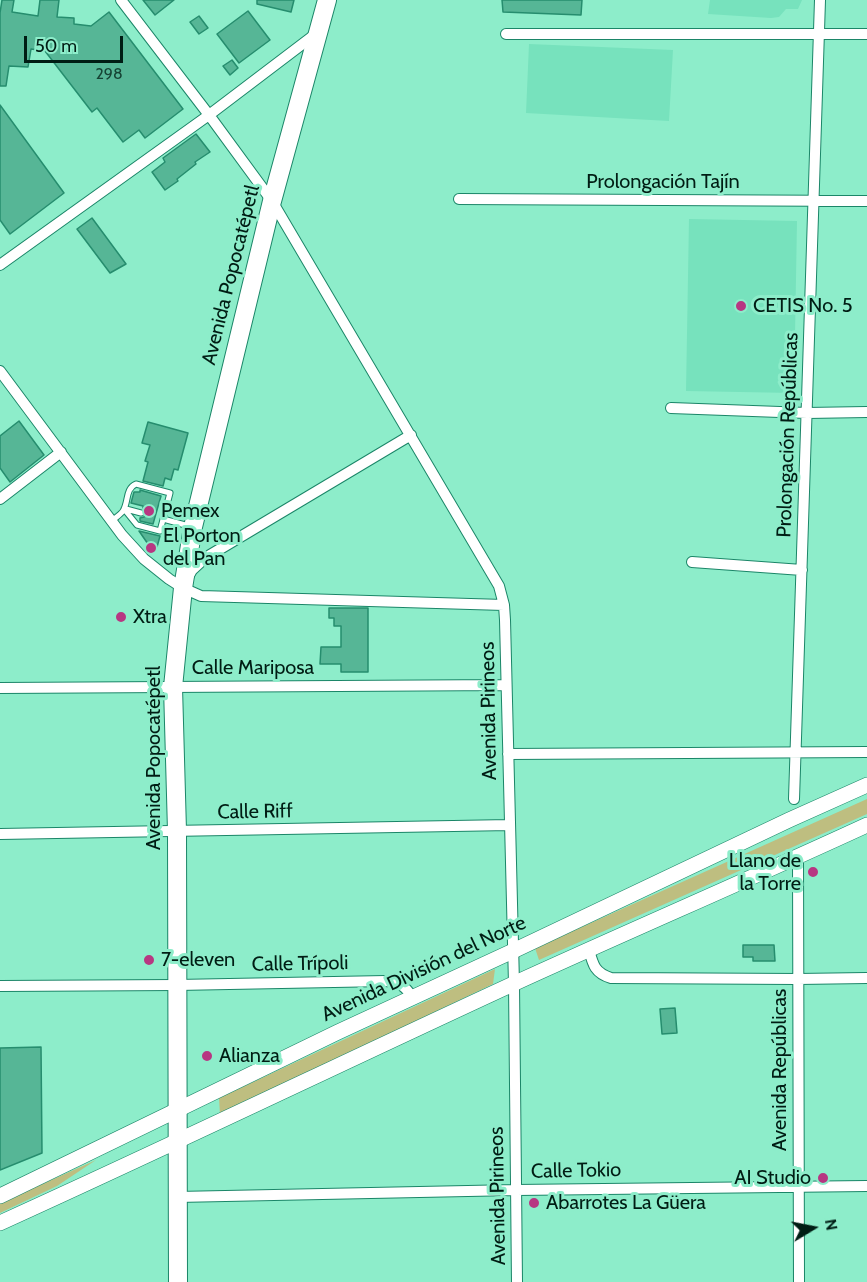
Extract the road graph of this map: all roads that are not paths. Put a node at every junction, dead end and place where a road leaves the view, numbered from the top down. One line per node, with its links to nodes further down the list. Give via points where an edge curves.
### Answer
1 (121, 0): 8 (street, Avenida Pirineos)
2 (327, 0): 4 (main road, Avenida Popocatépetl)
3 (820, 0): 5 (street, Prolongación Repúblicas)
4 (317, 33): 8 (street); 10 (main road, Avenida Popocatépetl)
5 (820, 33): 6 (street); 7 (street); 11 (street, Prolongación Repúblicas)
6 (506, 34)
7 (867, 34)
8 (209, 115): 10 (street, Avenida Pirineos); 13 (street)
9 (459, 199): 11 (street, Prolongación Tajín)
10 (272, 201): 18 (street, Avenida Pirineos); 25 (main road, Avenida Popocatépetl)
11 (814, 201): 12 (street, Prolongación Tajín); 17 (street, Prolongación Repúblicas)
12 (867, 201)
13 (0, 265)
14 (0, 371): 19 (street)
15 (671, 408): 17 (street)
16 (867, 412): 17 (street)
17 (807, 413): 27 (street, Prolongación Repúblicas)
18 (411, 435): 28 (street, via 205,558 192,570); 29 (street, Avenida Pirineos, via 499,586)
19 (61, 452): 20 (street); 24 (street)
20 (0, 499)
21 (124, 509): 22 (lane); 23 (lane, via 137,525 160,531); 23 (lane, via 131,487 136,484 170,493); 24 (lane)
22 (141, 513)
23 (163, 519): 25 (lane)
24 (111, 522): 28 (street, via 144,558)
25 (193, 527): 28 (main road, Avenida Popocatépetl)
26 (692, 562): 27 (street)
27 (802, 570): 33 (street, Prolongación Repúblicas)
28 (183, 588): 29 (street, via 201,596); 31 (main road, Avenida Popocatépetl)
29 (504, 604): 30 (street, Avenida Pirineos)
30 (506, 685): 31 (street, Calle Mariposa); 35 (street, Avenida Pirineos)
31 (172, 687): 32 (street, Calle Mariposa); 40 (main road, Avenida Popocatépetl)
32 (0, 688)
33 (795, 752): 34 (street); 35 (street); 37 (street, Prolongación Repúblicas)
34 (867, 752)
35 (508, 754): 38 (street, Avenida Pirineos)
36 (867, 785): 44 (main road, Avenida División del Norte)
37 (794, 799)
38 (510, 825): 40 (street, Calle Riff); 44 (street, Avenida Pirineos)
39 (867, 825): 42 (main road)
40 (177, 831): 41 (street, Calle Riff); 48 (main road, Avenida Popocatépetl)
41 (0, 834)
42 (798, 857): 43 (main road); 46 (street, Avenida Repúblicas)
43 (589, 950): 46 (street, via 597,971 611,978); 47 (main road)
44 (513, 951): 47 (street, Avenida Pirineos); 50 (main road, Avenida División del Norte)
45 (867, 978): 46 (street)
46 (798, 979): 55 (street, Avenida Repúblicas)
47 (514, 984): 53 (main road); 56 (street, Avenida Pirineos)
48 (177, 985): 49 (street, Calle Trípoli); 50 (street, Calle Trípoli, via 386,981 406,987); 51 (main road, Avenida Popocatépetl)
49 (0, 986)
50 (413, 998): 51 (main road, Avenida División del Norte)
51 (177, 1110): 52 (main road, Avenida División del Norte); 53 (main road, Avenida Popocatépetl)
52 (123, 1137): 57 (main road, via 135,1140 136,1152 70,1184); 58 (main road, Avenida División del Norte)
53 (177, 1142): 57 (main road); 59 (main road, Avenida Popocatépetl)
54 (867, 1186): 55 (street, Calle Tokio)
55 (798, 1187): 56 (street, Calle Tokio); 63 (street, Avenida Repúblicas)
56 (516, 1190): 59 (street, Calle Tokio); 62 (street, Avenida Pirineos)
57 (65, 1193): 60 (main road)
58 (0, 1196)
59 (177, 1197): 61 (main road, Avenida Popocatépetl)
60 (0, 1223)
61 (178, 1282)
62 (517, 1282)
63 (799, 1282)

